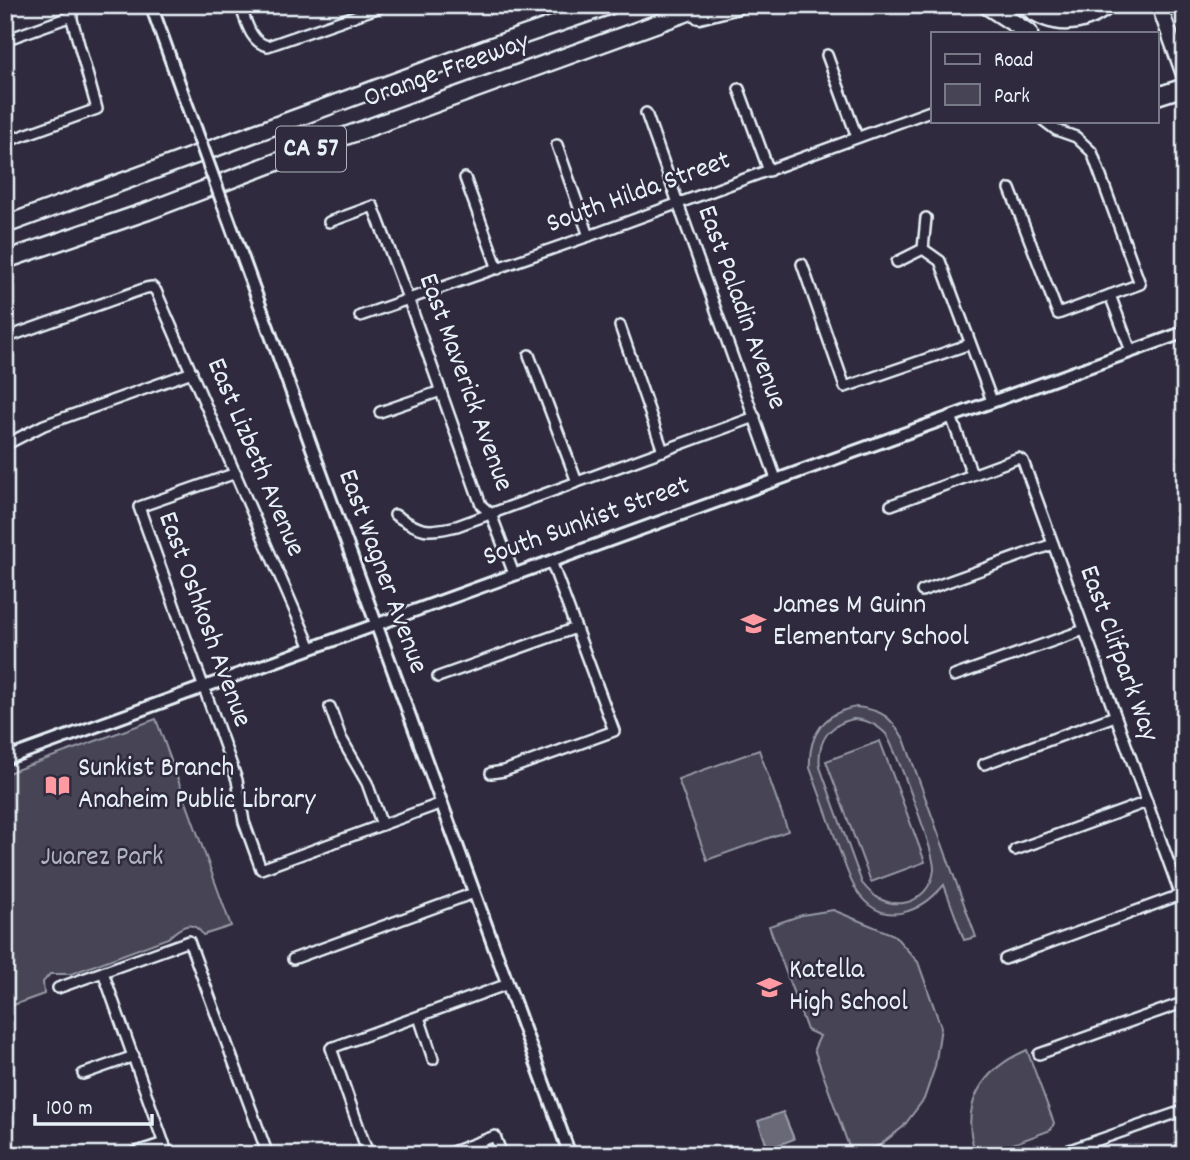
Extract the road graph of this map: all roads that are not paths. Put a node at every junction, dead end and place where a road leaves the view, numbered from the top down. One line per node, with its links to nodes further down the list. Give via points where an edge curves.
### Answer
1 (68, 5): 14 (street)
2 (151, 5): 72 (street, East Wagner Avenue, bridge)
3 (240, 5): 4 (street, via 254,38 262,45 276,45)
4 (386, 5)
5 (584, 5): 19 (highway)
6 (611, 5): 19 (highway, Orange Freeway / CA 57)
7 (708, 5): 15 (highway, Orange Freeway / CA 57)
8 (738, 5): 15 (highway)
9 (986, 5): 17 (highway)
10 (1025, 5): 11 (highway, via 1043,18 1065,23 1089,18)
11 (1108, 5)
12 (1159, 5): 21 (main road)
13 (1176, 5): 16 (main road)
14 (72, 16): 18 (street); 29 (street, via 97,109)
15 (656, 25): 40 (highway, Orange Freeway / CA 57)
16 (1185, 30)
17 (1026, 32)
18 (5, 40)
19 (492, 46): 37 (highway, Orange Freeway / CA 57)
20 (827, 55): 28 (street)
21 (1185, 77)
22 (1185, 87): 24 (highway)
23 (739, 89): 31 (street)
24 (1158, 96)
25 (931, 111): 28 (street, South Hilda Street)
26 (646, 113): 34 (street, East Paladin Avenue)
27 (1045, 122): 44 (street, via 1076,137 1093,152 1140,284)
28 (857, 137): 31 (street, South Hilda Street)
29 (5, 142)
30 (557, 145): 38 (street)
31 (769, 171): 34 (street, South Hilda Street)
32 (465, 178): 43 (street)
33 (1010, 189): 44 (street, via 1058,314)
34 (678, 203): 38 (street, South Hilda Street); 58 (street, East Paladin Avenue)
35 (926, 218): 39 (street)
36 (329, 222): 45 (street, East Maverick Avenue, via 373,206)
37 (5, 225)
38 (589, 236): 43 (street, South Hilda Street)
39 (923, 249): 41 (street); 50 (street, via 940,261)
40 (5, 260)
41 (897, 262)
42 (803, 264): 50 (street, via 845,387)
43 (498, 269): 45 (street, South Hilda Street)
44 (1110, 295): 51 (street)
45 (410, 301): 46 (street, South Hilda Street); 54 (street, East Maverick Avenue)
46 (359, 316)
47 (620, 326): 60 (street)
48 (1185, 332): 51 (street, South Sunkist Street)
49 (5, 338): 53 (street, East Lizbeth Avenue, via 152,287)
50 (970, 344): 55 (street)
51 (1131, 351): 55 (street, South Sunkist Street)
52 (529, 355): 64 (street)
53 (192, 372): 59 (street, via 44,425); 61 (street, East Lizbeth Avenue)
54 (441, 391): 56 (street); 66 (street, East Maverick Avenue, via 481,505)
55 (992, 401): 57 (street, South Sunkist Street)
56 (380, 412)
57 (951, 416): 62 (street); 63 (street, South Sunkist Street)
58 (755, 417): 60 (street); 63 (street, East Paladin Avenue)
59 (5, 445)
60 (663, 451): 64 (street)
61 (236, 473): 75 (street, East Lizbeth Avenue); 78 (street, East Oshkosh Avenue, via 139,507)
62 (972, 474): 65 (street); 68 (street, East Clifpark Way, via 1018,458 1023,461)
63 (776, 479): 69 (street, South Sunkist Street)
64 (577, 482): 66 (street)
65 (891, 505)
66 (491, 514): 67 (street, via 431,532); 70 (street, East Maverick Avenue)
67 (395, 515)
68 (1053, 544): 71 (street); 74 (street, East Clifpark Way)
69 (551, 561): 70 (street, South Sunkist Street); 73 (street)
70 (514, 574): 72 (street, South Sunkist Street)
71 (922, 591)
72 (376, 624): 75 (street, South Sunkist Street); 85 (street, East Wagner Avenue)
73 (576, 628): 77 (street); 83 (street, via 614,731)
74 (1084, 630): 76 (street); 80 (street, East Clifpark Way)
75 (311, 648): 78 (street, South Sunkist Street)
76 (954, 676)
77 (438, 677)
78 (204, 687): 81 (street, South Sunkist Street); 86 (street, East Oshkosh Avenue, via 237,780 244,822 261,869)
79 (330, 707): 86 (street)
80 (1115, 716): 82 (street); 84 (street, East Clifpark Way)
81 (5, 759)
82 (984, 764)
83 (491, 773)
84 (1147, 802): 87 (street); 89 (street, East Clifpark Way)
85 (442, 803): 86 (street); 88 (street, East Wagner Avenue)
86 (382, 825)
87 (1015, 850)
88 (474, 893): 91 (street); 94 (street, East Wagner Avenue)
89 (1180, 895): 90 (street, East Clifpark Way); 92 (street)
90 (1185, 907)
91 (293, 959)
92 (1005, 959)
93 (103, 972): 95 (street); 99 (street); 106 (street, via 189,941)
94 (508, 984): 97 (street); 110 (street, East Wagner Avenue)
95 (58, 988)
96 (1185, 1002): 98 (street)
97 (419, 1017): 100 (street); 107 (street, via 331,1048)
98 (1040, 1054)
99 (134, 1056): 101 (street); 103 (street)
100 (433, 1059)
101 (83, 1074)
102 (1185, 1110): 111 (street)
103 (164, 1143): 104 (street); 105 (street)
104 (128, 1155)
105 (168, 1155)
106 (268, 1155)
107 (371, 1155)
108 (444, 1155): 109 (street, via 495,1136)
109 (502, 1155)
110 (570, 1155)
111 (1055, 1155)

